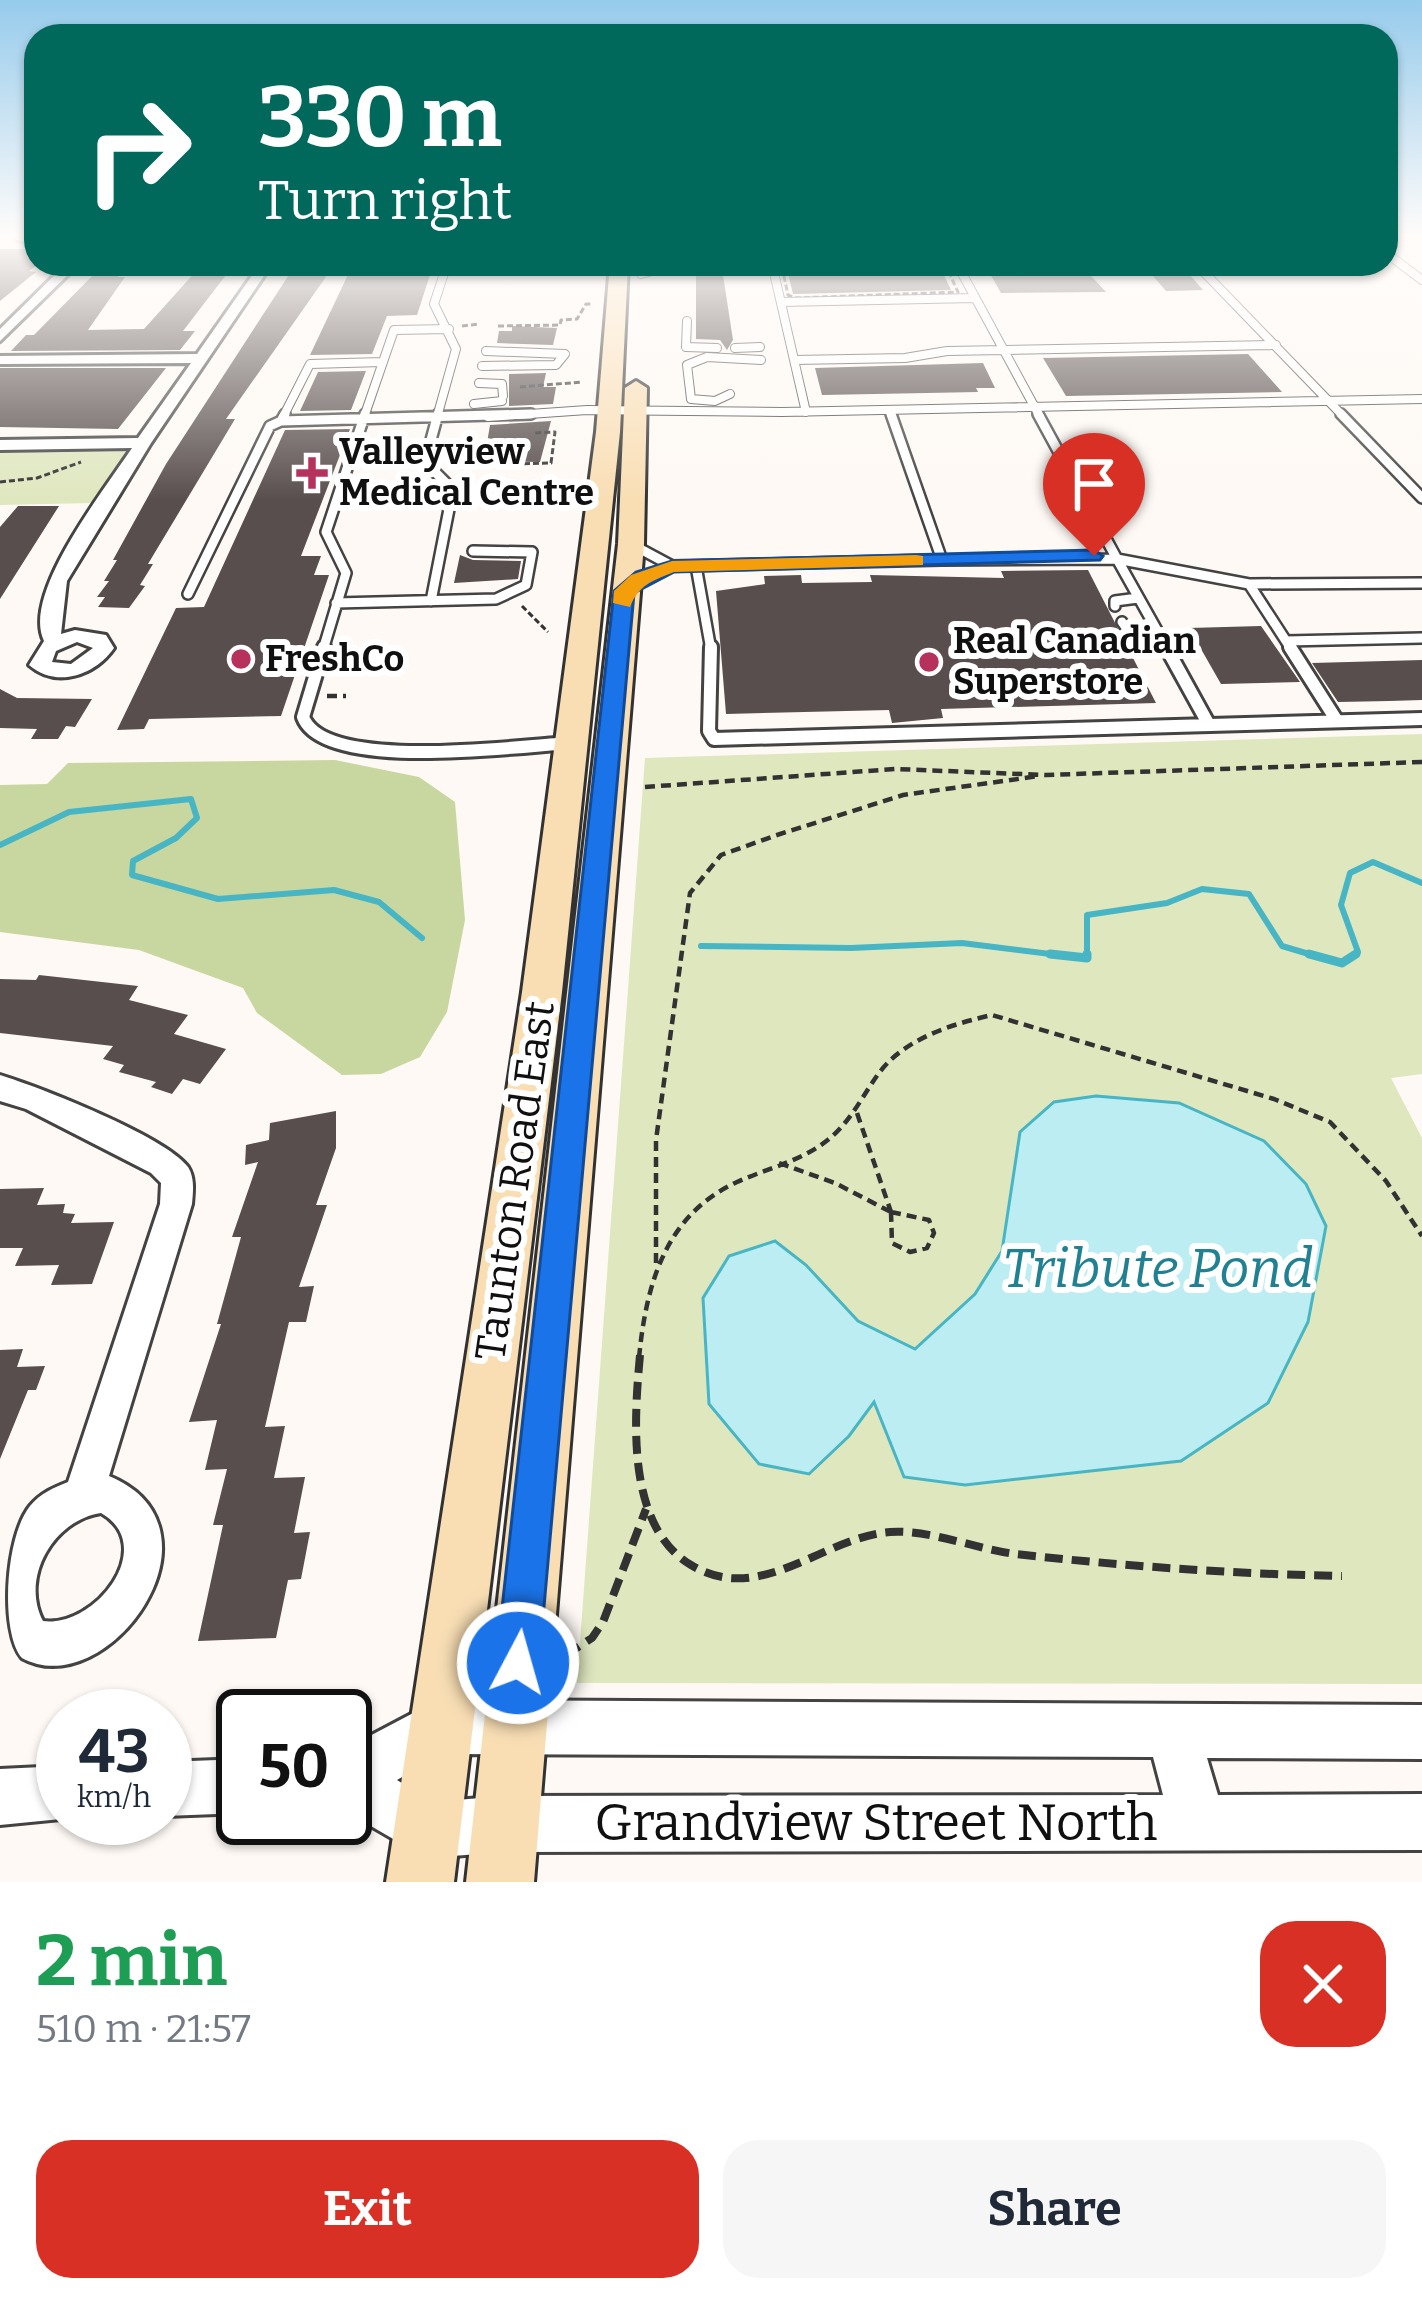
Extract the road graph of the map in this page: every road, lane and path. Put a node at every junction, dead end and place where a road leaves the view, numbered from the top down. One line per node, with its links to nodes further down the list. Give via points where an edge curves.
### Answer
1 (224, 325): 19 (street)
2 (447, 325): 11 (lane)
3 (518, 325): 10 (path)
4 (621, 325): 34 (main road, Taunton Road East)
5 (634, 325): 34 (main road, Taunton Road East)
6 (687, 325): 13 (lane)
7 (786, 325): 21 (lane)
8 (989, 325): 16 (lane)
9 (1256, 325): 12 (lane)
10 (498, 326)
11 (449, 329): 22 (lane, via 394,330); 35 (lane, via 456,350)
12 (1276, 345): 16 (lane); 29 (lane)
13 (686, 347): 14 (lane); 18 (lane)
14 (718, 348)
15 (735, 348): 18 (lane)
16 (1002, 350): 21 (lane); 31 (lane)
17 (486, 352): 23 (lane, via 565,354 556,364)
18 (758, 353): 27 (lane, via 687,366 689,398 712,402)
19 (201, 358): 20 (street); 39 (street)
20 (0, 360)
21 (794, 360): 33 (lane)
22 (382, 362): 36 (lane); 37 (lane, via 310,364)
23 (482, 366)
24 (582, 382): 26 (path)
25 (478, 383): 30 (lane, via 503,385 502,398)
26 (509, 387)
27 (730, 394)
28 (1422, 399): 29 (lane)
29 (1330, 401): 31 (lane); 45 (lane)
30 (474, 404)
31 (1034, 407): 32 (lane); 48 (lane)
32 (890, 410): 33 (lane); 49 (lane)
33 (806, 412): 34 (lane)
34 (623, 414): 35 (lane); 46 (main road, Taunton Road East); 72 (main road, Taunton Road East)
35 (436, 418): 36 (lane); 47 (lane, via 425,462 451,494)
36 (364, 420): 37 (lane); 58 (lane, via 326,535 346,568)
37 (281, 421): 55 (lane, via 270,426)
38 (520, 433): 43 (path, via 555,432 551,463)
39 (143, 443): 40 (street); 44 (path); 66 (street, via 57,581 49,630)
40 (0, 445)
41 (479, 448): 43 (path, via 485,447)
42 (469, 462): 43 (path)
43 (482, 462)
44 (0, 482)
45 (1422, 498)
46 (631, 544): 50 (lane); 54 (main road, Taunton Road East)
47 (442, 552): 57 (lane); 57 (lane, via 533,553 524,589 496,599)
48 (1117, 559): 49 (lane); 53 (lane); 56 (lane)
49 (942, 560): 51 (lane)
50 (672, 566): 51 (lane); 54 (lane)
51 (696, 566): 71 (lane, via 711,635 714,740)
52 (1422, 583): 53 (lane)
53 (1250, 584): 65 (lane)
54 (624, 591): 87 (main road, Taunton Road East)
55 (188, 594)
56 (1138, 598): 60 (lane); 64 (lane)
57 (431, 601): 58 (lane)
58 (337, 603): 72 (lane, via 303,709 319,738 372,749)
59 (519, 604): 62 (path)
60 (1114, 606)
61 (1122, 622): 64 (lane, via 1132,636)
62 (548, 632)
63 (1422, 638): 65 (lane)
64 (1162, 640): 71 (lane)
65 (1286, 641): 70 (lane)
66 (56, 642)
67 (346, 696): 68 (path)
68 (320, 703)
69 (1422, 718): 70 (lane)
70 (1337, 722): 71 (lane)
71 (1209, 725)
72 (570, 742): 86 (main road, Taunton Road East)
73 (1422, 762): 74 (path)
74 (1046, 775): 75 (path, via 998,768 817,772); 81 (path, via 903,795 721,855 700,880 690,893 656,1141)
75 (645, 787)
76 (0, 1088): 82 (street, via 162,1163 177,1178 176,1204)
77 (857, 1113): 78 (path, via 822,1146); 79 (path); 80 (path, via 888,1060 960,1020 992,1015 1330,1122 1386,1181)
78 (778, 1163): 79 (path); 81 (path, via 722,1187 688,1217)
79 (891, 1213): 79 (path, via 892,1243 910,1252 927,1248 929,1220)
80 (1422, 1236)
81 (656, 1263): 83 (path, via 636,1425)
82 (83, 1496)
83 (646, 1509): 84 (path, via 684,1561 734,1578 781,1574 858,1537 898,1532 1138,1567); 85 (path, via 602,1622)
84 (1342, 1576)
85 (565, 1656)
86 (438, 1726): 87 (street); 95 (main road, Taunton Road East); 95 (street, via 345,1778)
87 (512, 1728): 88 (street); 94 (main road, Taunton Road East)
88 (1172, 1728): 89 (street); 92 (street)
89 (1422, 1732)
90 (36, 1795): 91 (street)
91 (0, 1797)
92 (1198, 1822): 93 (street, Grandview Street North); 94 (street, Grandview Street North)
93 (1422, 1822)
94 (502, 1853): 95 (street, Grandview Street North)
95 (423, 1856)

